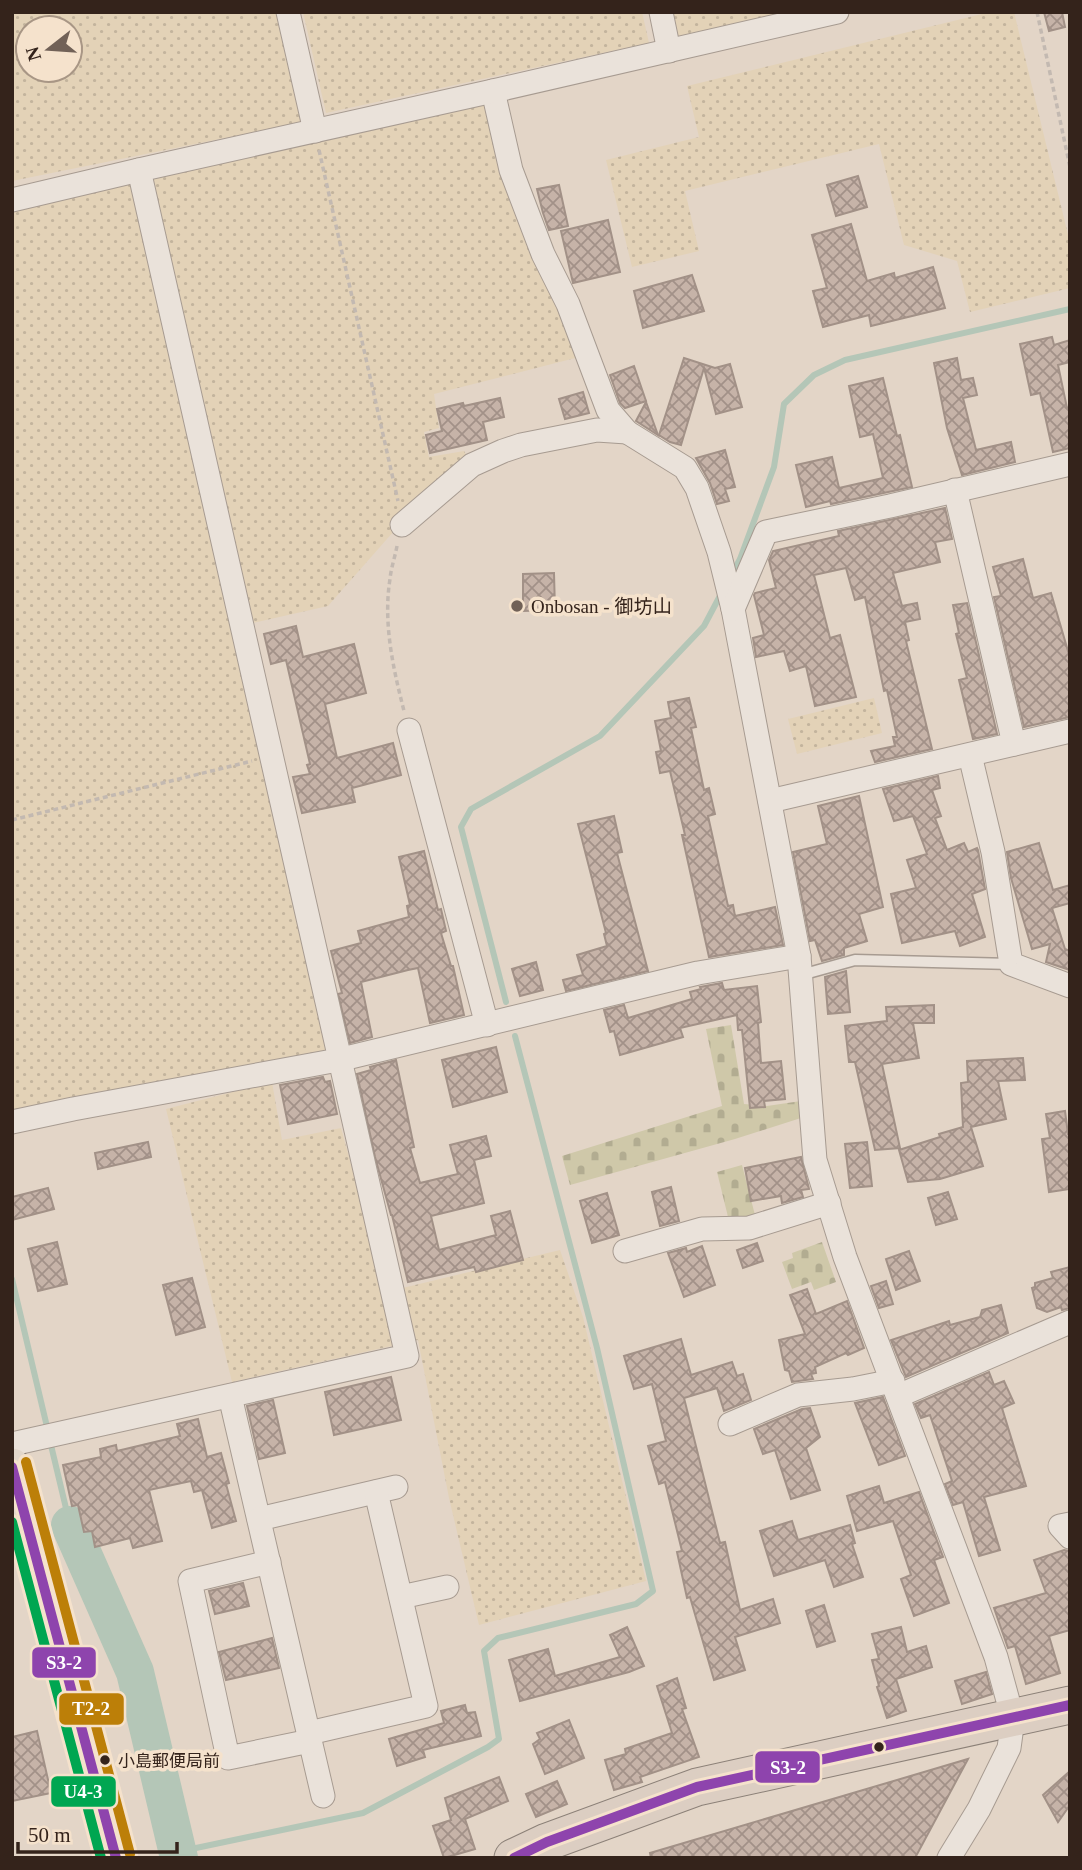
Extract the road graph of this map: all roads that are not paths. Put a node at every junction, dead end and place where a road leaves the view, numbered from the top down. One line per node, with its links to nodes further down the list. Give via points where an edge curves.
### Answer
1 (288, 12): 6 (street)
2 (660, 12): 4 (street)
3 (836, 12): 4 (street)
4 (670, 51): 5 (street)
5 (493, 91): 6 (street); 9 (street, via 511,170 543,254 568,304 608,410)
6 (315, 131): 7 (street)
7 (139, 170): 8 (street); 23 (street)
8 (12, 200)
9 (627, 432): 12 (street, via 597,430 503,451 465,470); 13 (street, via 685,468 697,488)
10 (1070, 464): 11 (street)
11 (955, 491): 13 (street, via 766,532); 16 (street)
12 (402, 525)
13 (733, 609): 18 (street)
14 (409, 730): 22 (street)
15 (1070, 731): 16 (street)
16 (1014, 744): 17 (street)
17 (970, 755): 18 (street); 19 (street, via 993,852)
18 (770, 801): 20 (street)
19 (1011, 964): 20 (lane, via 855,960); 21 (street)
20 (800, 965): 22 (street, via 698,973); 25 (street, via 816,1160)
21 (1070, 986)
22 (487, 1025): 23 (street)
23 (338, 1060): 24 (street); 29 (street, via 407,1356)
24 (12, 1122)
25 (829, 1203): 26 (street, via 748,1228 702,1229); 28 (street)
26 (625, 1251)
27 (1070, 1322): 28 (street)
28 (896, 1388): 30 (street, via 798,1395); 40 (street, via 996,1657)
29 (230, 1396): 31 (street); 33 (street)
30 (730, 1424)
31 (12, 1444)
32 (12, 1466): 43 (main road)
33 (259, 1519): 36 (street); 38 (street, via 386,1490)
34 (1070, 1524): 35 (street, via 1060,1526)
35 (1070, 1538)
36 (269, 1562): 41 (street); 41 (street, via 190,1581 228,1758)
37 (447, 1587): 38 (street)
38 (401, 1597): 41 (street, via 426,1706)
39 (1067, 1700): 40 (highway)
40 (1013, 1719): 44 (highway, via 696,1787); 45 (street, via 1009,1748)
41 (309, 1737): 42 (street)
42 (323, 1796)
43 (116, 1858)
44 (513, 1858)
45 (949, 1858)

